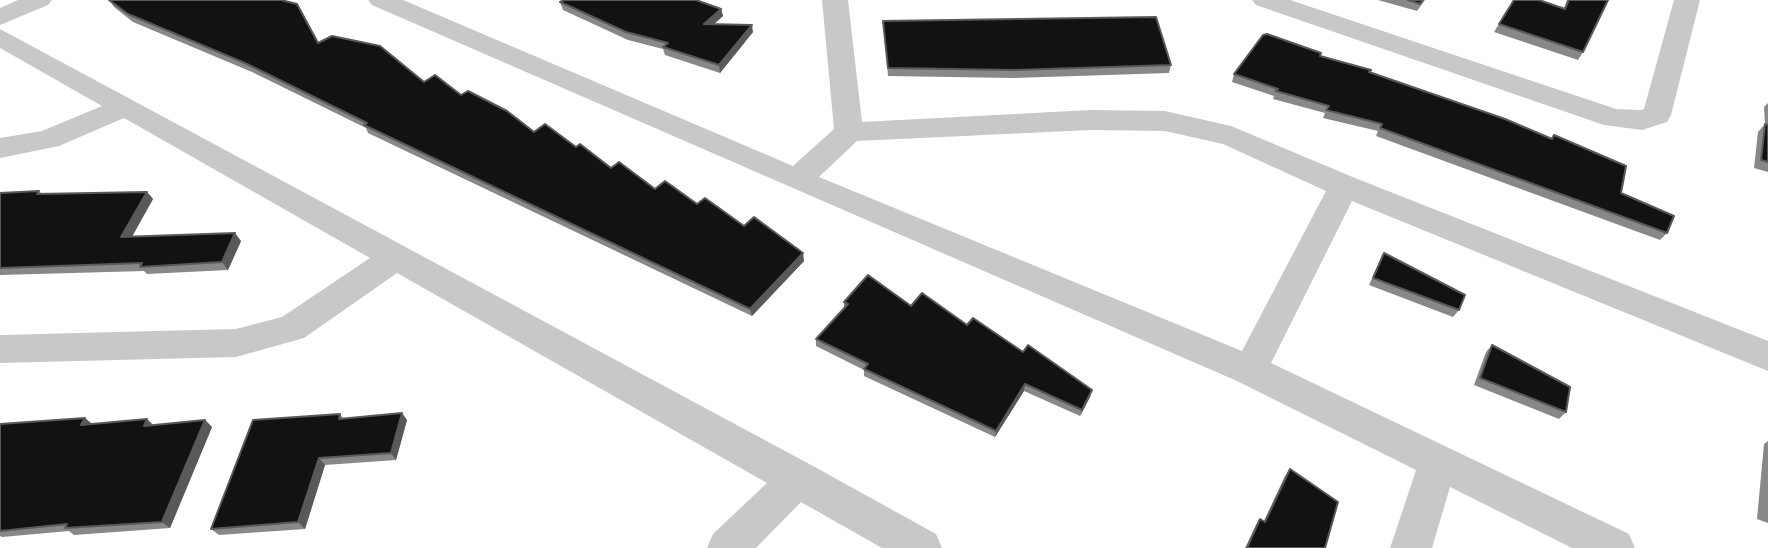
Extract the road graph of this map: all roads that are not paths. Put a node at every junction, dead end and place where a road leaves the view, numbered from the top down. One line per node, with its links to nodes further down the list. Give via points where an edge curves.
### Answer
1 (39, 0): 6 (street)
2 (381, 0): 11 (street)
3 (835, 0): 9 (street)
4 (1265, 0): 5 (street, via 1614,118 1642,120 1657,115)
5 (1687, 0)
6 (0, 17)
7 (6, 47): 8 (street)
8 (124, 107): 10 (street, via 71,134); 13 (street)
9 (849, 132): 11 (street); 12 (street, via 1091,120 1164,121 1231,136)
10 (0, 148)
11 (797, 180): 16 (street)
12 (1344, 186): 15 (street); 16 (street)
13 (398, 255): 14 (street, via 292,328 236,343); 18 (street)
14 (0, 349)
15 (1768, 356)
16 (1250, 370): 17 (street)
17 (1438, 461): 21 (street); 22 (street)
18 (799, 478): 19 (street); 20 (street)
19 (727, 548)
20 (921, 548)
21 (1412, 548)
22 (1614, 548)

